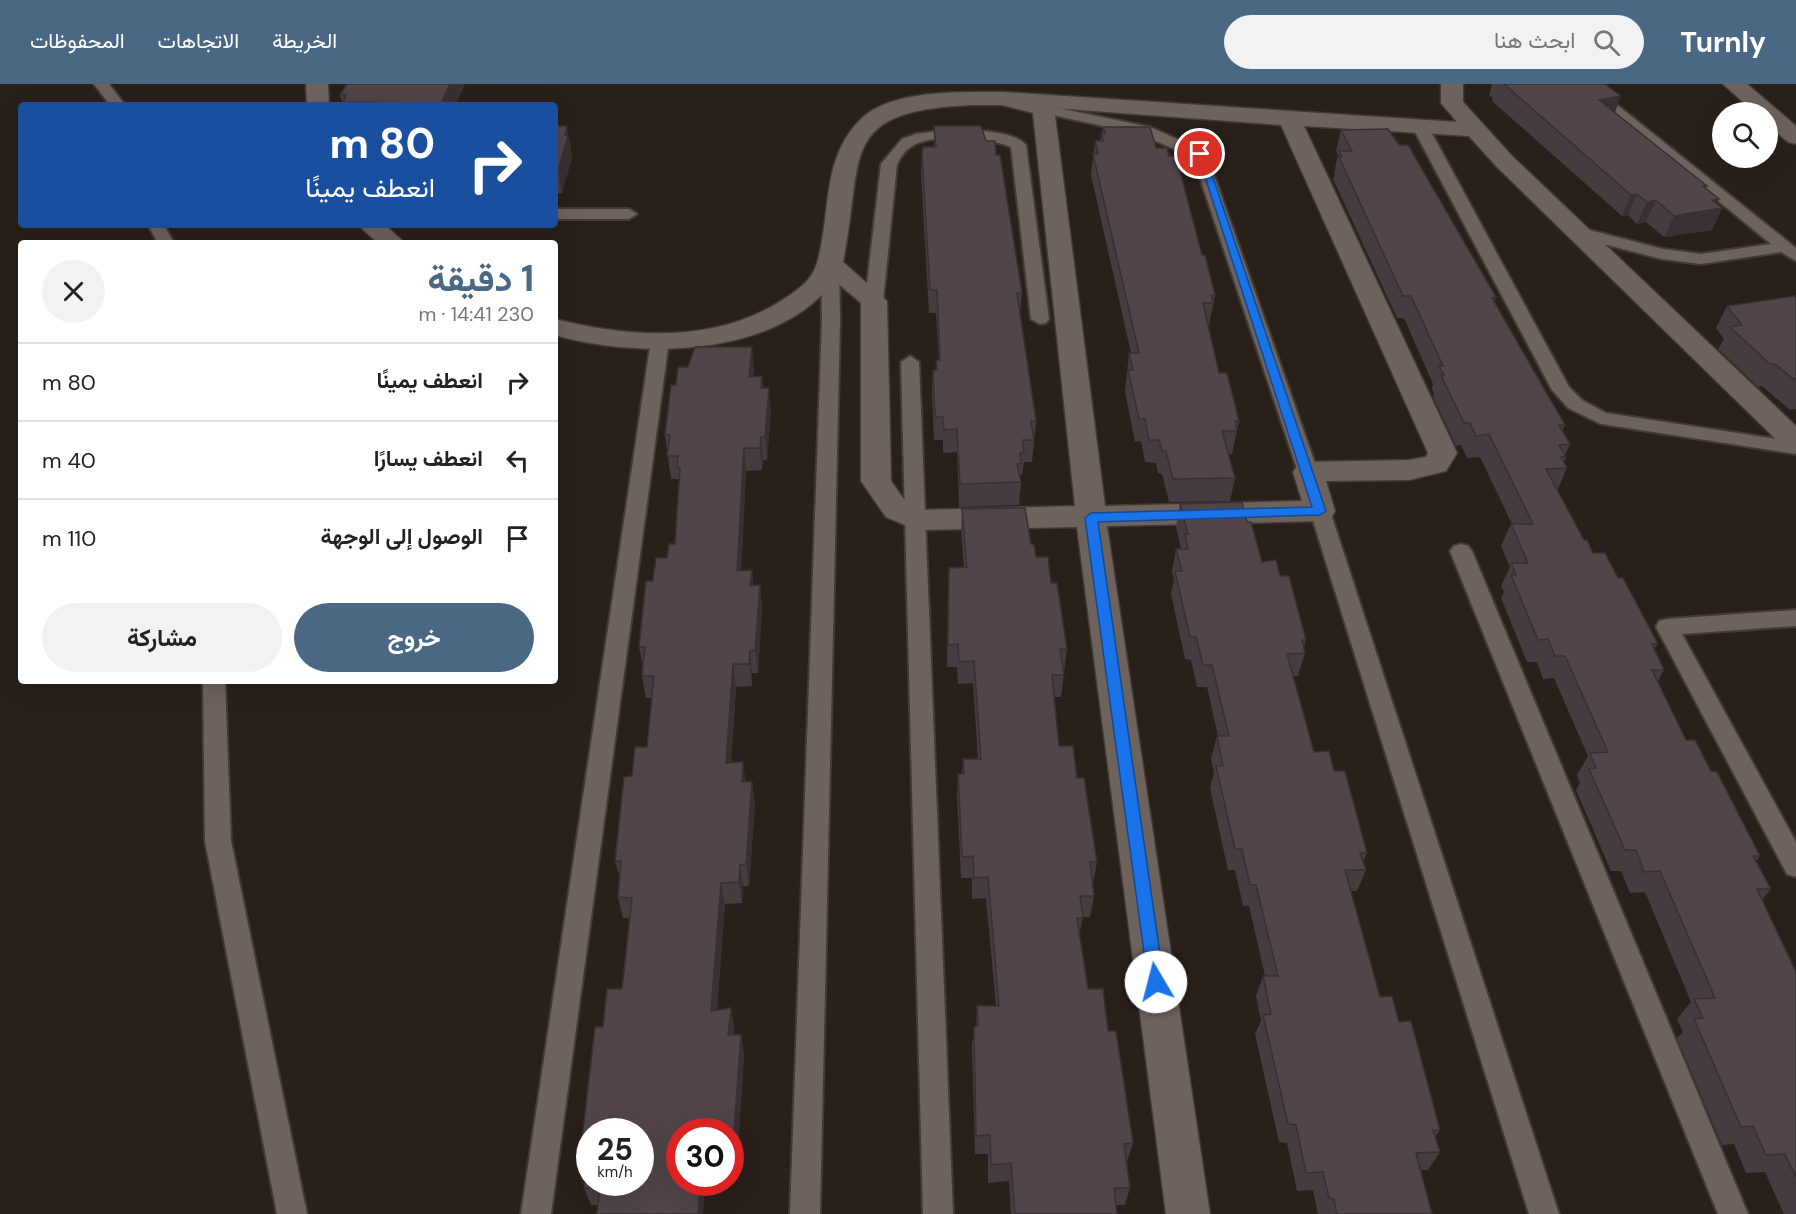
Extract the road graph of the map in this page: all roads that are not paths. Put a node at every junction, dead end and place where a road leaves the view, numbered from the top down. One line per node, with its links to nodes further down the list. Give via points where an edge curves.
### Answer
1 (101, 84): 7 (lane)
2 (317, 84): 8 (street)
3 (1452, 84): 12 (street, via 1452,103)
4 (1582, 84): 19 (lane)
5 (1734, 84): 13 (street)
6 (1003, 98): 9 (street); 10 (street); 20 (street, via 940,100 900,108 872,121 855,141 841,171)
7 (116, 102)
8 (318, 102)
9 (1044, 109): 28 (lane, via 1157,134 1200,154); 30 (street)
10 (1289, 118): 11 (street); 28 (street, via 1443,453 1436,464 1410,470)
11 (1421, 128): 12 (street); 27 (lane, via 1561,390 1575,404 1601,418)
12 (1475, 129): 17 (street)
13 (1796, 137)
14 (558, 214): 15 (lane)
15 (629, 214)
16 (374, 228): 18 (street)
17 (1578, 232): 19 (lane, via 1662,254 1701,259); 26 (street)
18 (389, 240)
19 (1790, 251)
20 (830, 264): 21 (street); 24 (street, via 816,287 791,308 739,330 688,340); 38 (lane)
21 (874, 301): 22 (lane, via 889,164 896,151 907,141 922,136 987,135 1010,139 1018,145); 31 (street, via 876,481 887,502 900,514)
22 (1040, 319)
23 (558, 328): 24 (street, via 625,341)
24 (660, 340): 37 (lane)
25 (910, 362): 31 (lane)
26 (1796, 442)
27 (1796, 448)
28 (1308, 472): 29 (street)
29 (1320, 511): 30 (street); 41 (lane)
30 (1091, 518): 31 (street); 40 (street)
31 (917, 520): 39 (lane)
32 (1461, 551): 42 (lane)
33 (1796, 618): 35 (lane, via 1668,627)
34 (214, 684): 36 (lane, via 218,841)
35 (1796, 866)
36 (292, 1214)
37 (536, 1214)
38 (805, 1214)
39 (938, 1214)
40 (1188, 1214)
41 (1544, 1214)
42 (1733, 1214)

